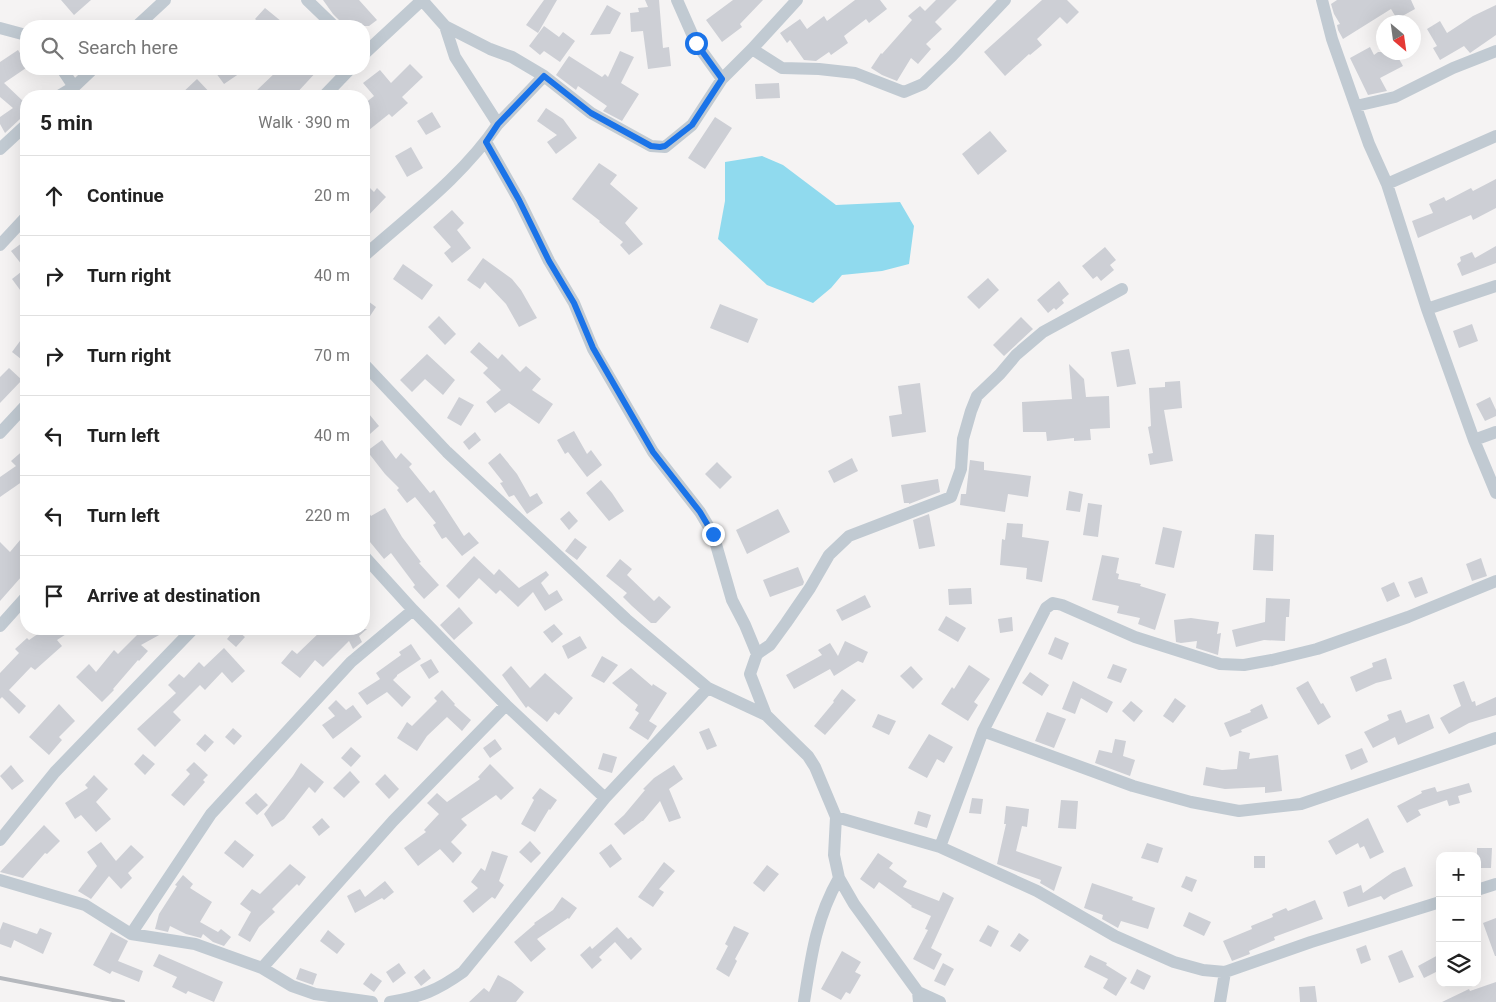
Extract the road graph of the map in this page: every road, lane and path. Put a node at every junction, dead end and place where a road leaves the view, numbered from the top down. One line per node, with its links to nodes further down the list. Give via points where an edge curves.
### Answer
1 (165, 0): 7 (street)
2 (307, 0): 8 (street)
3 (677, 0): 19 (street, via 696,43)
4 (797, 0): 13 (street)
5 (1005, 0): 13 (street, via 922,84 904,92 855,73 782,68)
6 (1322, 0): 23 (street)
7 (144, 20)
8 (328, 20)
9 (445, 26): 12 (street, via 422,0); 18 (street, via 512,57); 24 (street, via 455,57)
10 (0, 28): 11 (street)
11 (20, 33)
12 (370, 48)
13 (752, 49): 19 (street)
14 (1496, 52): 23 (street, via 1453,68 1395,97)
15 (66, 75): 20 (street)
16 (87, 75): 20 (street)
17 (344, 75): 22 (street)
18 (544, 76): 19 (street, via 591,113 651,146 660,147 692,125); 24 (street)
19 (722, 79)
20 (74, 87): 21 (street)
21 (69, 90)
22 (330, 90)
23 (1356, 106): 29 (street)
24 (498, 124): 27 (street)
25 (20, 131): 28 (street)
26 (1496, 136): 29 (street)
27 (486, 142): 32 (street, via 442,187); 48 (street, via 574,303 593,348 653,452 713,534 732,600)
28 (0, 149)
29 (1387, 184): 35 (street)
30 (20, 223): 31 (street)
31 (0, 245)
32 (370, 251)
33 (1496, 286): 35 (street)
34 (1122, 290): 48 (street, via 1043,332 1016,355 978,396 970,411 960,469 951,497 849,536 829,555 770,645)
35 (1427, 309): 40 (street)
36 (370, 370): 49 (street, via 454,459 626,619)
37 (20, 411): 38 (street)
38 (0, 432)
39 (1496, 432): 40 (street)
40 (1474, 440): 41 (street)
41 (1496, 493)
42 (370, 563): 45 (street)
43 (1496, 581): 52 (street, via 1317,649 1244,665 1220,664 1154,643 1053,603 1046,608)
44 (20, 604): 46 (street)
45 (413, 610): 50 (street); 63 (street, via 351,662 211,814)
46 (0, 626)
47 (187, 635): 56 (street, via 55,772)
48 (757, 654): 51 (street, via 750,674)
49 (708, 688): 51 (street); 54 (street)
50 (506, 705): 54 (street); 64 (street, via 393,820)
51 (766, 715): 55 (street, via 808,756)
52 (983, 731): 53 (street, via 1132,786 1239,811 1301,804); 57 (street)
53 (1496, 738)
54 (605, 798): 67 (street, via 463,972 442,988)
55 (836, 817): 57 (street); 58 (street, via 834,855)
56 (0, 840)
57 (940, 848): 65 (street, via 1037,891 1115,936 1174,962)
58 (839, 878): 66 (street); 70 (street, via 820,916)
59 (0, 880): 63 (street, via 86,905)
60 (1496, 884): 61 (street)
61 (1481, 889)
62 (1436, 903): 65 (street)
63 (131, 934): 64 (street, via 195,944)
64 (262, 968): 68 (street, via 292,986 315,994)
65 (1225, 972): 72 (street)
66 (918, 997): 71 (street)
67 (410, 1001): 69 (street)
68 (372, 1002)
69 (390, 1002)
70 (804, 1002)
71 (940, 1002)
72 (1220, 1002)

